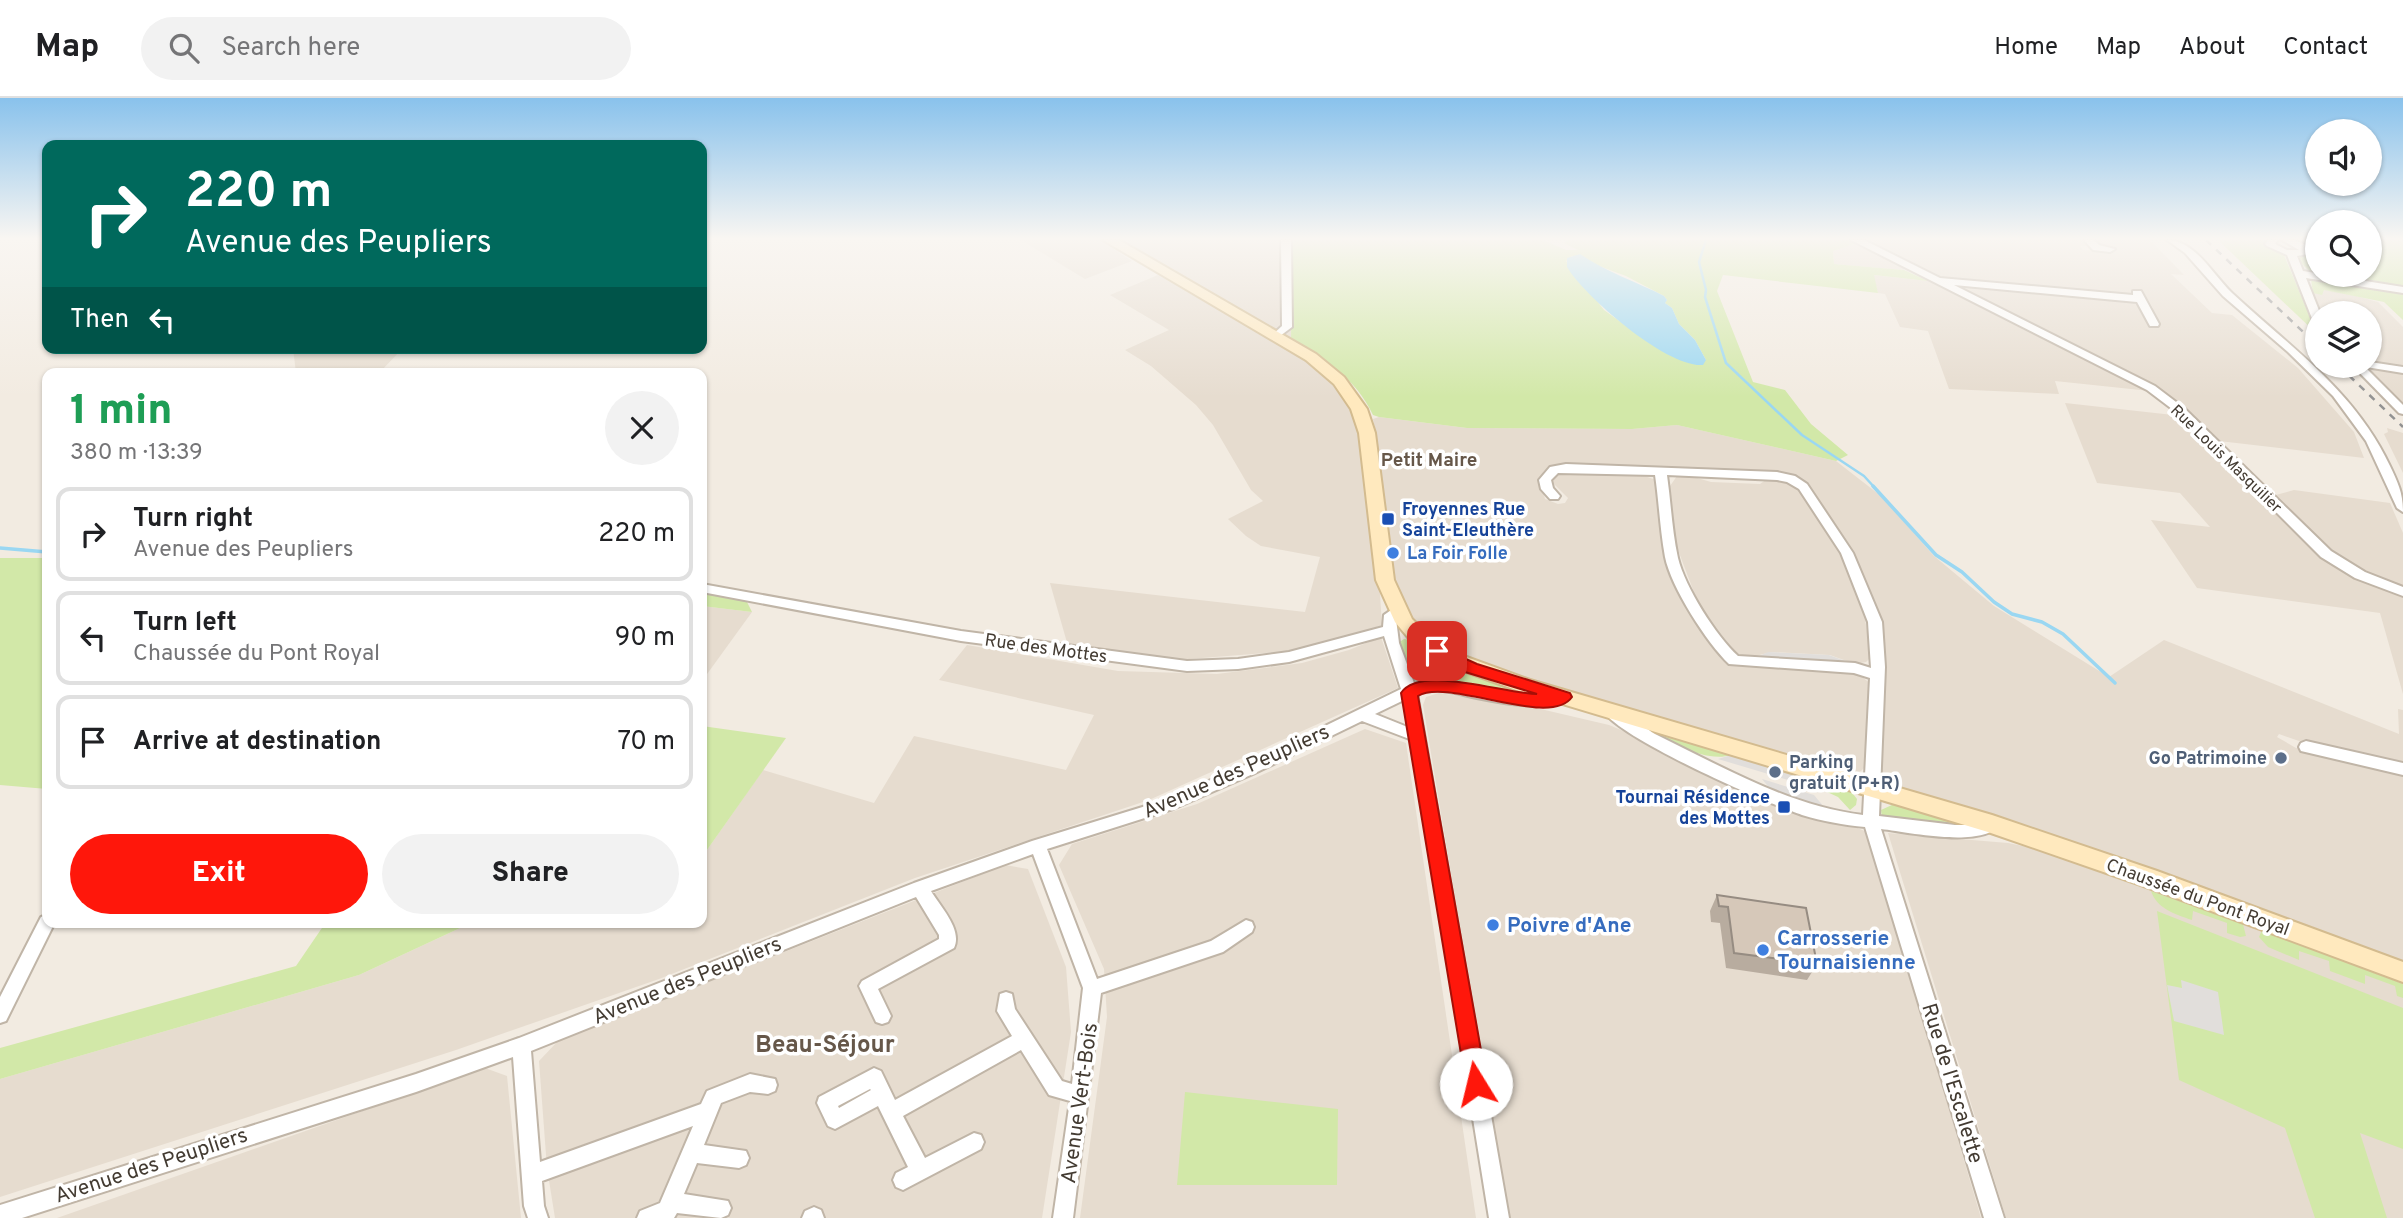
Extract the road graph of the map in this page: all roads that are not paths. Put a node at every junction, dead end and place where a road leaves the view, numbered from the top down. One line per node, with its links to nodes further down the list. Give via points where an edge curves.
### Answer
1 (1199, 292): 7 (main road, Chaussée du Pont Royal)
2 (1288, 292): 7 (street, via 1287,327)
3 (1959, 292): 16 (street, Rue Louis Masquilier, via 2161,395 2326,554 2370,580)
4 (2090, 292): 6 (street, via 2138,296)
5 (2226, 292): 14 (street, via 2345,403 2372,441)
6 (2154, 324)
7 (1276, 336): 17 (main road, Chaussée du Pont Royal, via 1334,375 1360,411 1367,433 1385,580)
8 (2382, 367): 9 (street)
9 (2403, 370)
10 (2370, 378): 11 (street)
11 (2403, 411)
12 (1661, 472): 13 (street, via 1566,467 1554,470 1545,480); 19 (street, via 1777,476 1803,487 1847,553 1866,599 1875,622); 19 (street, via 1672,560 1719,648 1734,661 1855,668)
13 (1555, 496)
14 (2403, 508)
15 (707, 589): 18 (street, Rue des Mottes, via 961,636 1187,666 1216,667 1316,653)
16 (2403, 592)
17 (1397, 610): 18 (street, via 1389,618); 21 (main road, Chaussée du Pont Royal, via 1413,632 1454,660)
18 (1389, 630): 20 (street)
19 (1877, 675): 27 (street)
20 (1410, 693): 21 (street, Avenue des Peupliers, via 1433,685 1525,700); 23 (street, Avenue des Peupliers); 24 (street)
21 (1564, 697): 22 (main road, Chaussée du Pont Royal)
22 (1607, 710): 27 (main road, Chaussée du Pont Royal); 28 (street, Chaussée du Pont Royal, via 1643,735 1764,794 1826,815)
23 (1362, 715): 24 (street); 30 (street, Avenue des Peupliers, via 1167,805)
24 (1419, 737): 58 (street)
25 (2306, 747): 26 (street)
26 (2403, 769)
27 (1871, 786): 28 (street, Rue de l'Escalette); 29 (main road, Chaussée du Pont Royal)
28 (1871, 822): 29 (street, Chaussée du Pont Royal, via 1955,831 1979,831); 59 (street, Rue de l'Escalette)
29 (1992, 824): 34 (main road, Chaussée du Pont Royal)
30 (1038, 846): 31 (street, Avenue des Peupliers); 35 (street, Avenue Vert-Bois)
31 (920, 888): 38 (street, via 948,934 948,943 868,986); 40 (street, Avenue des Peupliers)
32 (1246, 927): 35 (street, via 1217,947)
33 (44, 928): 37 (street)
34 (2403, 972)
35 (1092, 988): 43 (street, Avenue Vert-Bois)
36 (1006, 1000): 39 (street, via 1006,1011)
37 (0, 1015)
38 (883, 1016)
39 (1024, 1039): 43 (street, via 1056,1089); 45 (street)
40 (521, 1046): 50 (street); 54 (street, Avenue des Peupliers)
41 (768, 1085): 44 (street, via 750,1083 713,1097)
42 (882, 1094): 45 (street)
43 (1080, 1094): 57 (street, Avenue Vert-Bois)
44 (708, 1111): 47 (street); 50 (street)
45 (892, 1112): 49 (street)
46 (974, 1142): 49 (street)
47 (691, 1153): 48 (street); 53 (street)
48 (739, 1158)
49 (921, 1171): 51 (street)
50 (531, 1175): 55 (street)
51 (903, 1180)
52 (721, 1208): 53 (street)
53 (668, 1210): 56 (street)
54 (0, 1215)
55 (538, 1218)
56 (647, 1218)
57 (1063, 1218)
58 (1499, 1218)
59 (1994, 1218)

